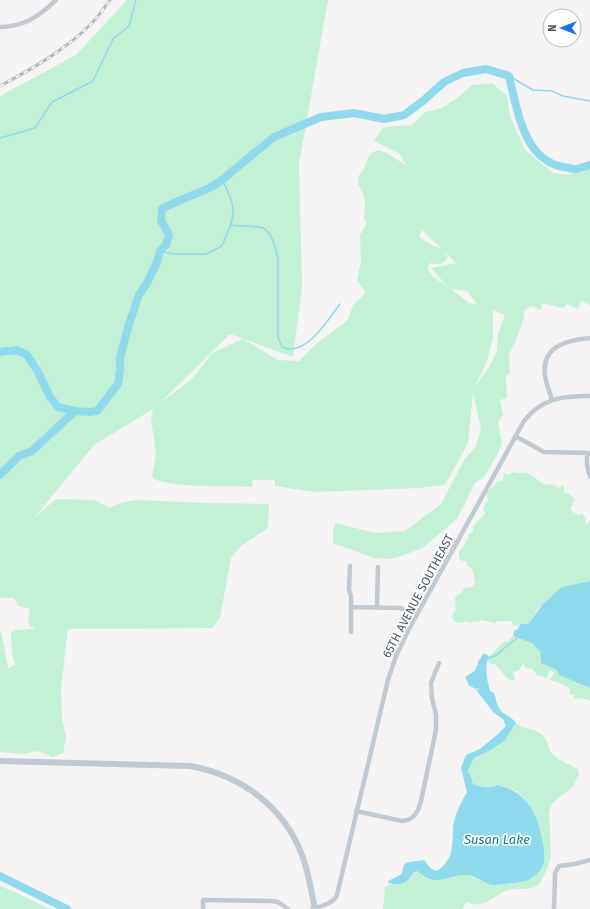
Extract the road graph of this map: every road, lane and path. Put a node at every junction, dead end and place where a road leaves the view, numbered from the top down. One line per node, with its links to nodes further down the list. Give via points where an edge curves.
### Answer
1 (56, 0): 2 (street, via 37,16 22,24)
2 (0, 27)
3 (590, 338): 5 (street, via 567,341 550,354 544,373)
4 (590, 396): 5 (street, 65TH AVENUE SOUTHEAST, via 567,396)
5 (552, 400): 6 (street, 65TH AVENUE SOUTHEAST, via 528,416)
6 (515, 436): 7 (street, via 544,452); 13 (street, 65TH AVENUE SOUTHEAST)
7 (589, 453): 8 (street, via 587,466)
8 (590, 477)
9 (350, 566): 11 (street)
10 (378, 567): 12 (street)
11 (351, 607): 12 (street); 14 (street)
12 (377, 607): 13 (street, via 400,608)
13 (416, 615): 17 (street, 65TH AVENUE SOUTHEAST, via 390,674)
14 (351, 632)
15 (439, 662): 17 (street, via 431,683 436,730 421,801 416,813 402,821)
16 (0, 761): 21 (street, via 190,766 211,770 230,778 263,799 289,828 304,860)
17 (356, 811): 21 (street, 65TH AVENUE SOUTHEAST, via 337,895 332,901)
18 (590, 860): 22 (street, via 557,868)
19 (203, 909): 20 (street, via 203,900 272,901)
20 (288, 909)
21 (314, 909)
22 (554, 909)

